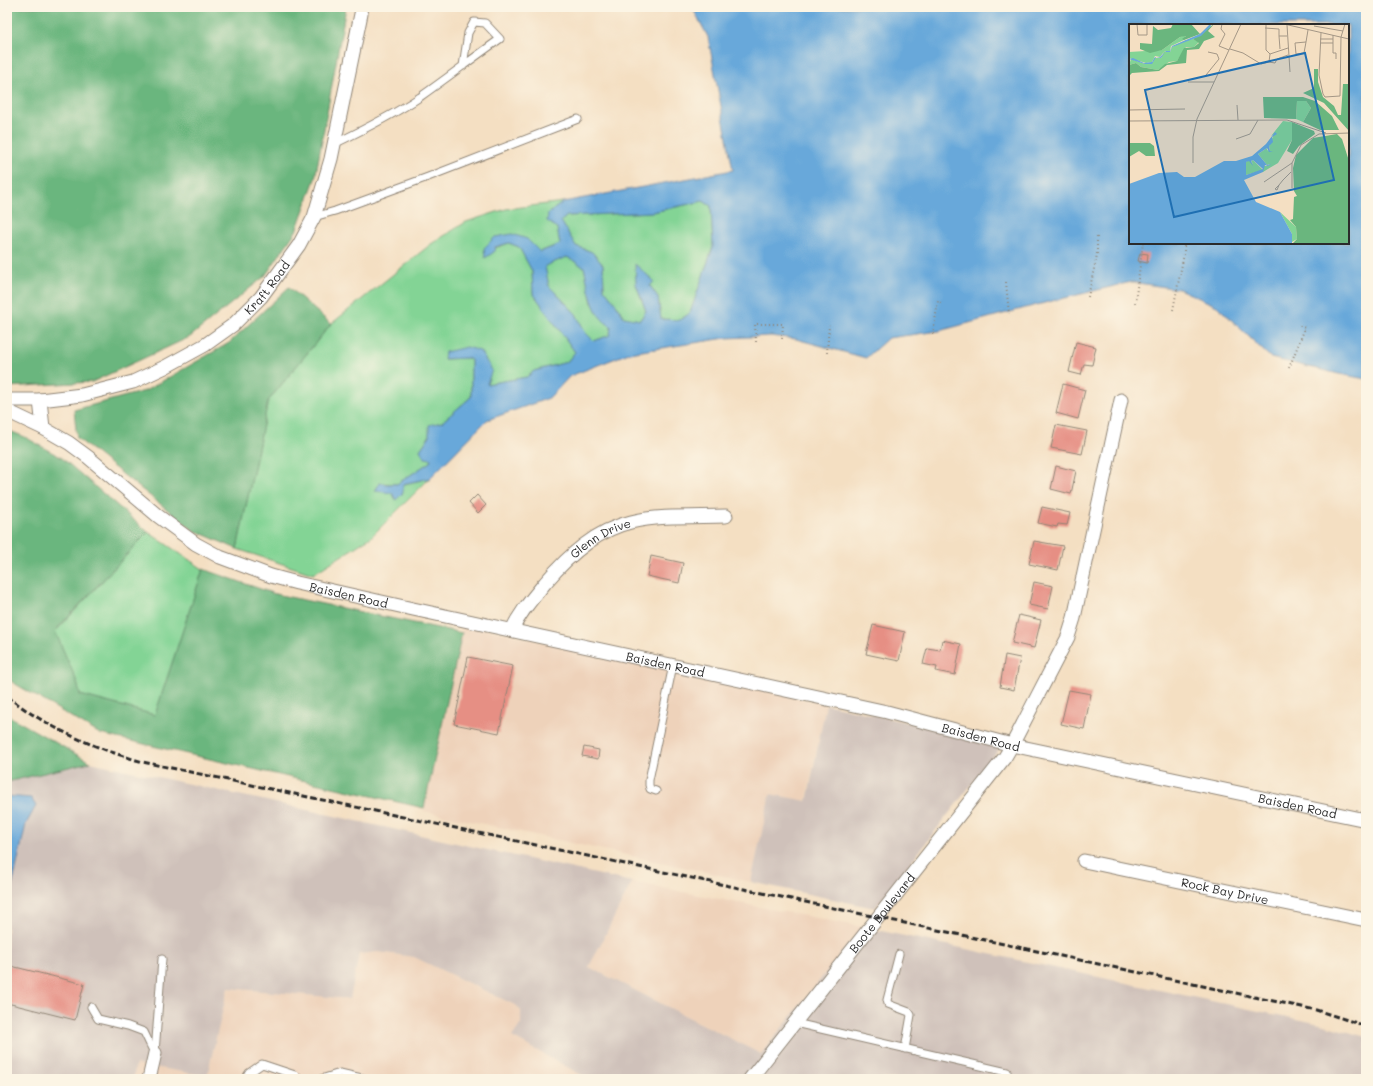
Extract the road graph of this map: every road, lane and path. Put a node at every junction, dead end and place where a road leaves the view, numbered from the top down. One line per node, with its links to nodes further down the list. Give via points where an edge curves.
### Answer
1 (361, 14): 4 (street, Kraft Road)
2 (463, 66): 2 (lane, via 500,39 485,23 474,22 468,33); 4 (lane, via 372,126)
3 (578, 118): 5 (lane, via 428,177)
4 (334, 144): 5 (street, Kraft Road)
5 (314, 217): 23 (street, Kraft Road, via 299,245 261,297 233,325 205,345 133,382 82,395)
6 (1097, 237): 10 (path, via 1097,255)
7 (1143, 244): 12 (path)
8 (1184, 244): 13 (path)
9 (1006, 282): 14 (path)
10 (1088, 297)
11 (941, 303): 17 (path, via 938,301)
12 (1135, 303)
13 (1173, 310)
14 (1009, 314)
15 (828, 325): 20 (path)
16 (1298, 325): 21 (path, via 1305,328)
17 (933, 334)
18 (782, 339): 19 (path, via 783,324 755,324)
19 (756, 342)
20 (827, 353)
21 (1289, 368)
22 (7, 400): 23 (street, Kraft Road)
23 (40, 400): 26 (street)
24 (1121, 400): 30 (street, Boote Boulevard, via 1068,637)
25 (7, 411): 26 (street, Baisden Road)
26 (43, 428): 28 (street, Baisden Road, via 88,457 177,531 220,557 297,583)
27 (726, 516): 28 (street, Glenn Drive, via 646,519 614,527 600,534 581,546 555,572 518,617)
28 (512, 630): 29 (street, Baisden Road)
29 (673, 666): 30 (street, Baisden Road, via 887,712); 31 (lane, via 649,780 650,789)
30 (1012, 745): 32 (street, Baisden Road); 38 (street, Boote Boulevard)
31 (656, 791)
32 (1366, 820)
33 (1084, 861): 34 (street, Rock Bay Drive)
34 (1366, 920)
35 (899, 954): 39 (lane, via 887,1000 888,1004 911,1015)
36 (162, 959): 40 (lane)
37 (91, 1007): 40 (lane, via 98,1019 144,1032)
38 (795, 1024): 39 (lane); 47 (street, Boote Boulevard)
39 (905, 1049): 41 (lane)
40 (154, 1053): 42 (street)
41 (1007, 1072)
42 (149, 1079)
43 (245, 1079): 44 (lane, via 262,1064)
44 (301, 1079)
45 (321, 1079): 46 (lane, via 340,1073)
46 (366, 1079)
47 (750, 1079)

